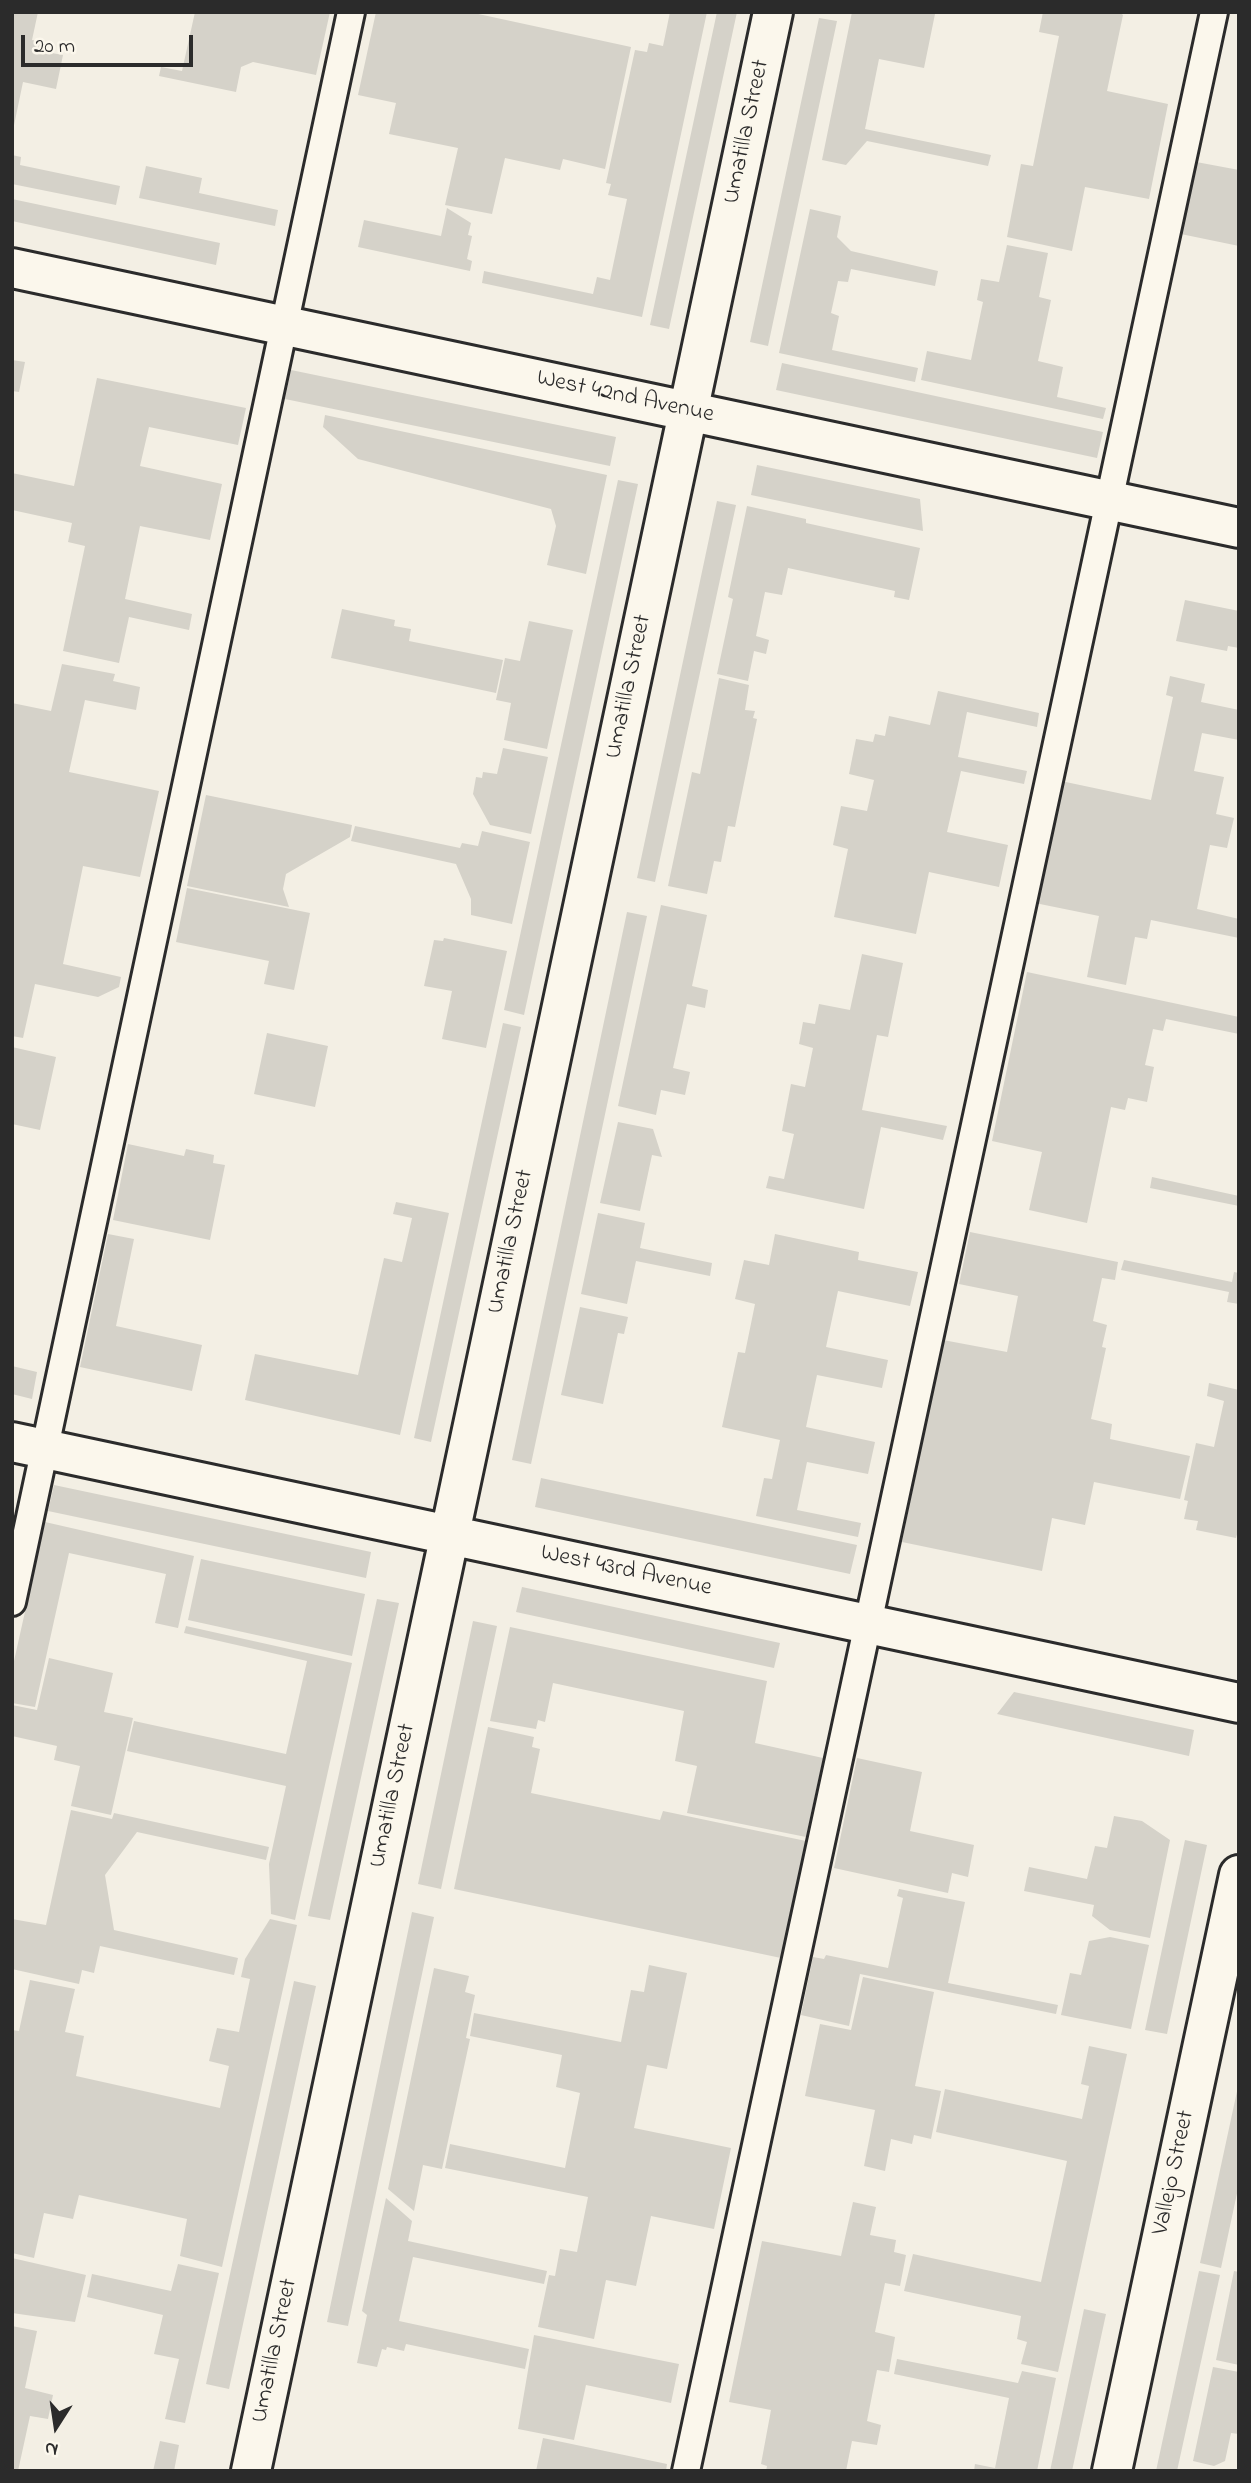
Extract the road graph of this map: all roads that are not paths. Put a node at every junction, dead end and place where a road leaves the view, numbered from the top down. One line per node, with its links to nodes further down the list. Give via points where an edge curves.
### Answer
1 (351, 12): 5 (lane)
2 (773, 12): 6 (street, Umatilla Street)
3 (1214, 12): 7 (lane)
4 (12, 268): 5 (street, West 42nd Avenue)
5 (284, 325): 6 (street, West 42nd Avenue); 9 (lane)
6 (689, 411): 7 (street, West 42nd Avenue); 10 (street, Umatilla Street)
7 (1109, 501): 8 (street, West 42nd Avenue); 12 (lane)
8 (1239, 528)
9 (29, 1445): 10 (street, West 43rd Avenue); 11 (lane)
10 (450, 1535): 12 (street, West 43rd Avenue); 15 (street, Umatilla Street)
11 (12, 1602)
12 (868, 1624): 13 (street, West 43rd Avenue); 16 (lane)
13 (1239, 1703)
14 (1239, 1875): 17 (street, Vallejo Street)
15 (251, 2471)
16 (686, 2471)
17 (1112, 2471)

